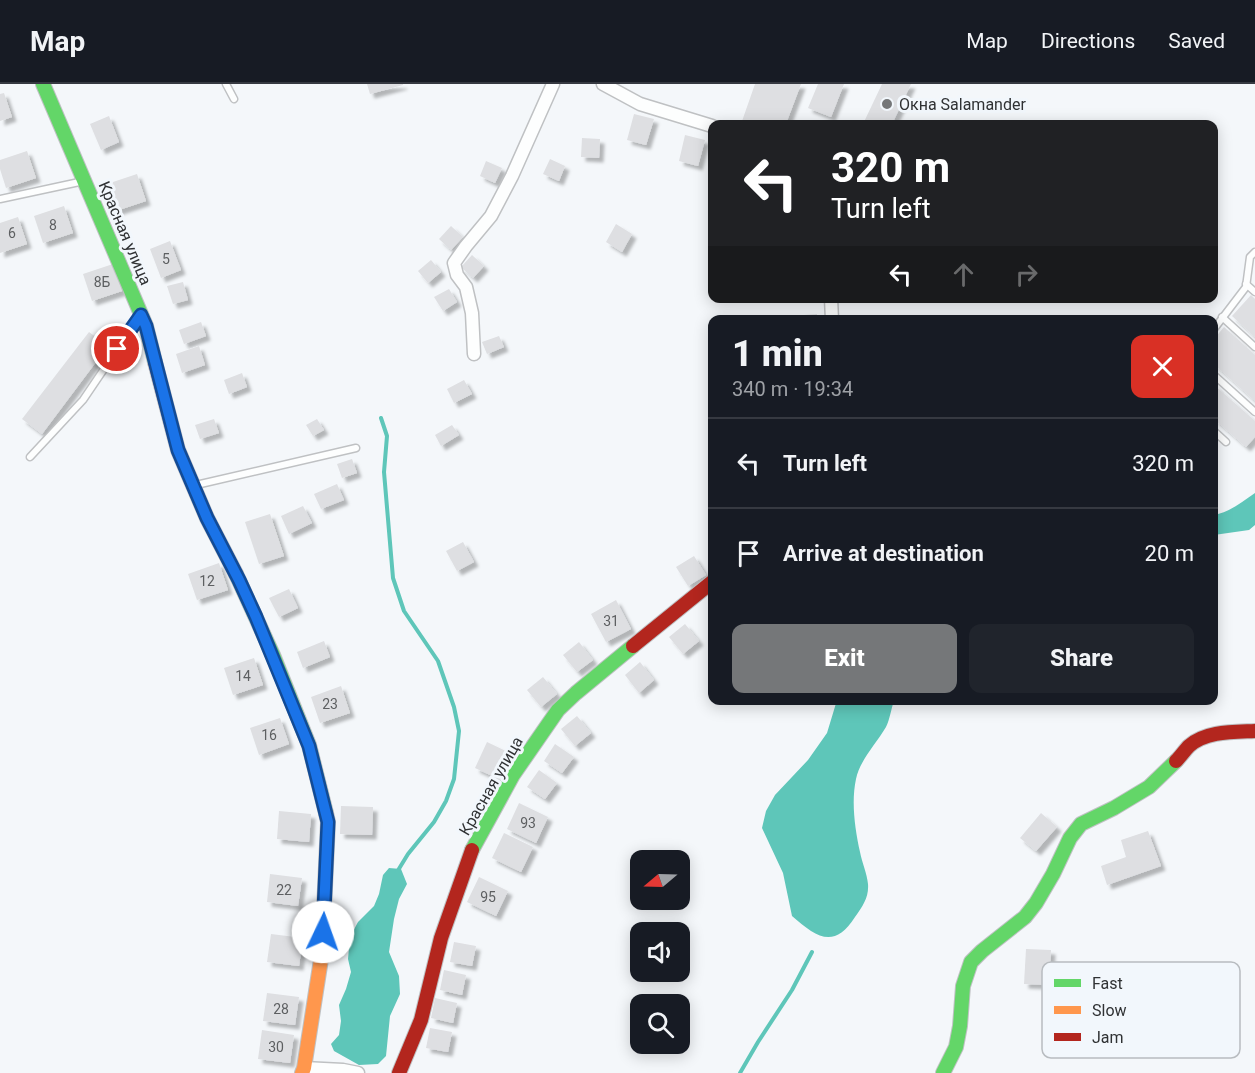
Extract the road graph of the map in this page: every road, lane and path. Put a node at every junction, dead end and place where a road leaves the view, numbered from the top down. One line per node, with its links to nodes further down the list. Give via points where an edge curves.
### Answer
1 (43, 84): 7 (street, Красная улица)
2 (226, 84): 5 (lane)
3 (553, 84): 16 (street, via 491,216 454,263 466,287 472,313)
4 (603, 84): 6 (street, via 640,104)
5 (234, 99)
6 (708, 125)
7 (85, 180): 8 (lane); 12 (street, Красная улица)
8 (0, 199)
9 (1255, 252): 10 (lane, via 1250,257)
10 (1246, 284): 11 (lane); 13 (lane)
11 (1255, 292)
12 (141, 315): 22 (lane, via 83,400); 23 (street, Красная улица, via 178,450)
13 (1222, 317): 14 (lane); 15 (lane)
14 (1218, 322)
15 (1255, 347)
16 (474, 354)
17 (1218, 379): 18 (lane)
18 (1255, 412)
19 (1218, 435): 20 (lane)
20 (1226, 442)
21 (356, 448): 23 (lane)
22 (30, 457)
23 (194, 486): 26 (street, Красная улица, via 273,655 305,735 328,822 322,954)
24 (708, 585): 28 (street, Красная улица, via 558,710 513,775 470,855 441,938 422,1020)
25 (1255, 731): 29 (street, via 1206,736 1190,745 1149,787 1082,824 1025,917 971,962 963,986 956,1047)
26 (303, 1070): 27 (street, Красная улица)
27 (358, 1073)
28 (399, 1073)
29 (943, 1073)

